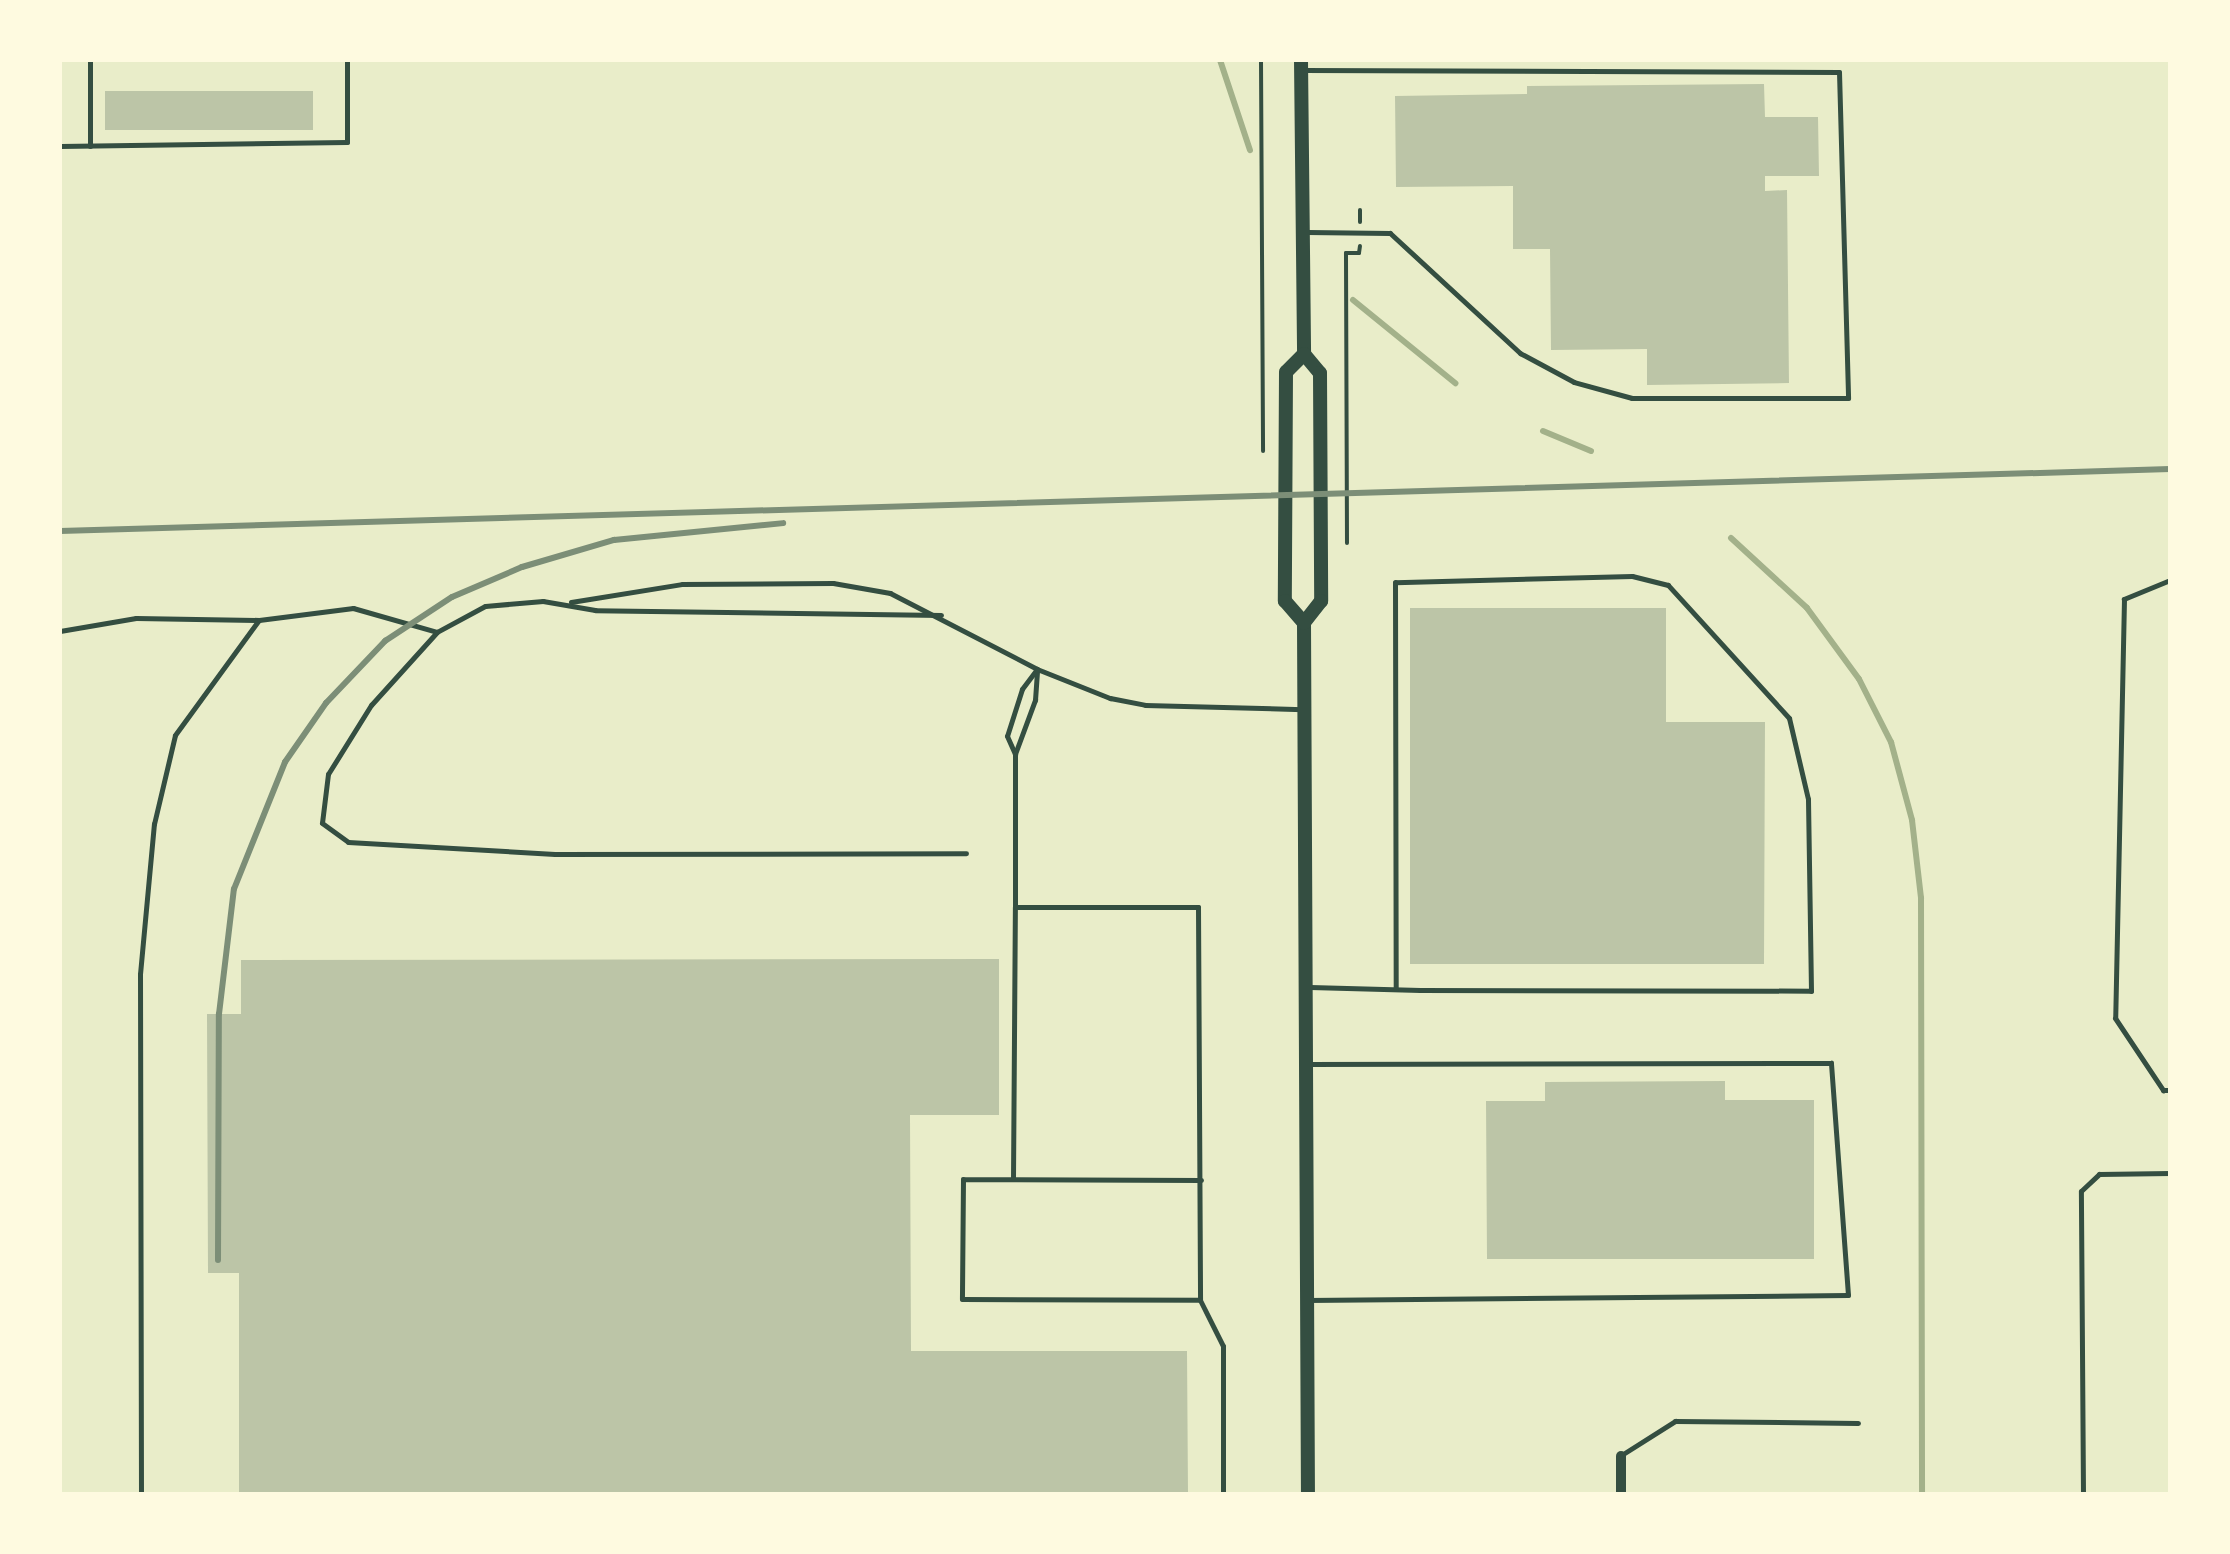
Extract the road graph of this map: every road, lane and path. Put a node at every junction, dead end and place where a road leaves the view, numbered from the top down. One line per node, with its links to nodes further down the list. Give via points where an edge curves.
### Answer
1 (90, 60): 6 (lane)
2 (348, 60): 6 (lane, via 348,142)
3 (1262, 60): 11 (path)
4 (1301, 65): 8 (main road); 9 (lane, via 1839,72 1848,398 1632,398 1574,382 1520,353 1390,233)
5 (60, 146): 6 (lane)
6 (90, 146)
7 (1360, 210): 9 (path)
8 (1303, 232): 9 (lane); 10 (main road)
9 (1360, 232): 12 (path, via 1360,254 1346,254)
10 (1304, 354): 17 (main road, via 1320,374 1321,601); 17 (main road, via 1286,372 1285,601)
11 (1263, 451)
12 (1347, 543)
13 (2170, 580): 28 (lane, via 2124,599 2115,1018 2163,1090)
14 (568, 603): 15 (lane, via 595,610); 15 (lane, via 682,584 834,583 890,593); 19 (lane, via 485,606)
15 (941, 615): 20 (lane)
16 (259, 620): 18 (lane, via 136,618); 19 (lane, via 353,608); 36 (lane, via 175,735 154,824 140,974)
17 (1304, 623): 21 (main road)
18 (60, 631)
19 (437, 632): 23 (lane, via 371,705 328,774 322,822 348,842 555,854)
20 (1037, 669): 21 (lane, via 1145,706); 22 (lane, via 1035,700); 22 (lane, via 1007,736)
21 (1306, 709): 25 (main road)
22 (1016, 754): 24 (lane)
23 (966, 853)
24 (1014, 906): 30 (lane); 31 (lane, via 1198,907)
25 (1307, 987): 26 (lane); 27 (main road)
26 (1396, 989): 26 (lane, via 1811,991 1808,800 1789,718 1668,585 1632,576 1396,582)
27 (1307, 1064): 33 (main road); 33 (lane, via 1831,1063 1848,1295)
28 (2170, 1090)
29 (2170, 1173): 40 (lane, via 2099,1174 2081,1192)
30 (1014, 1179): 31 (lane); 32 (lane, via 962,1179 962,1299)
31 (1201, 1180): 32 (lane)
32 (1200, 1300): 37 (lane, via 1222,1346)
33 (1307, 1300): 38 (main road)
34 (1858, 1423): 35 (lane, via 1675,1421)
35 (1620, 1456): 39 (street)
36 (140, 1494)
37 (1223, 1494)
38 (1308, 1494)
39 (1621, 1494)
40 (2083, 1494)

